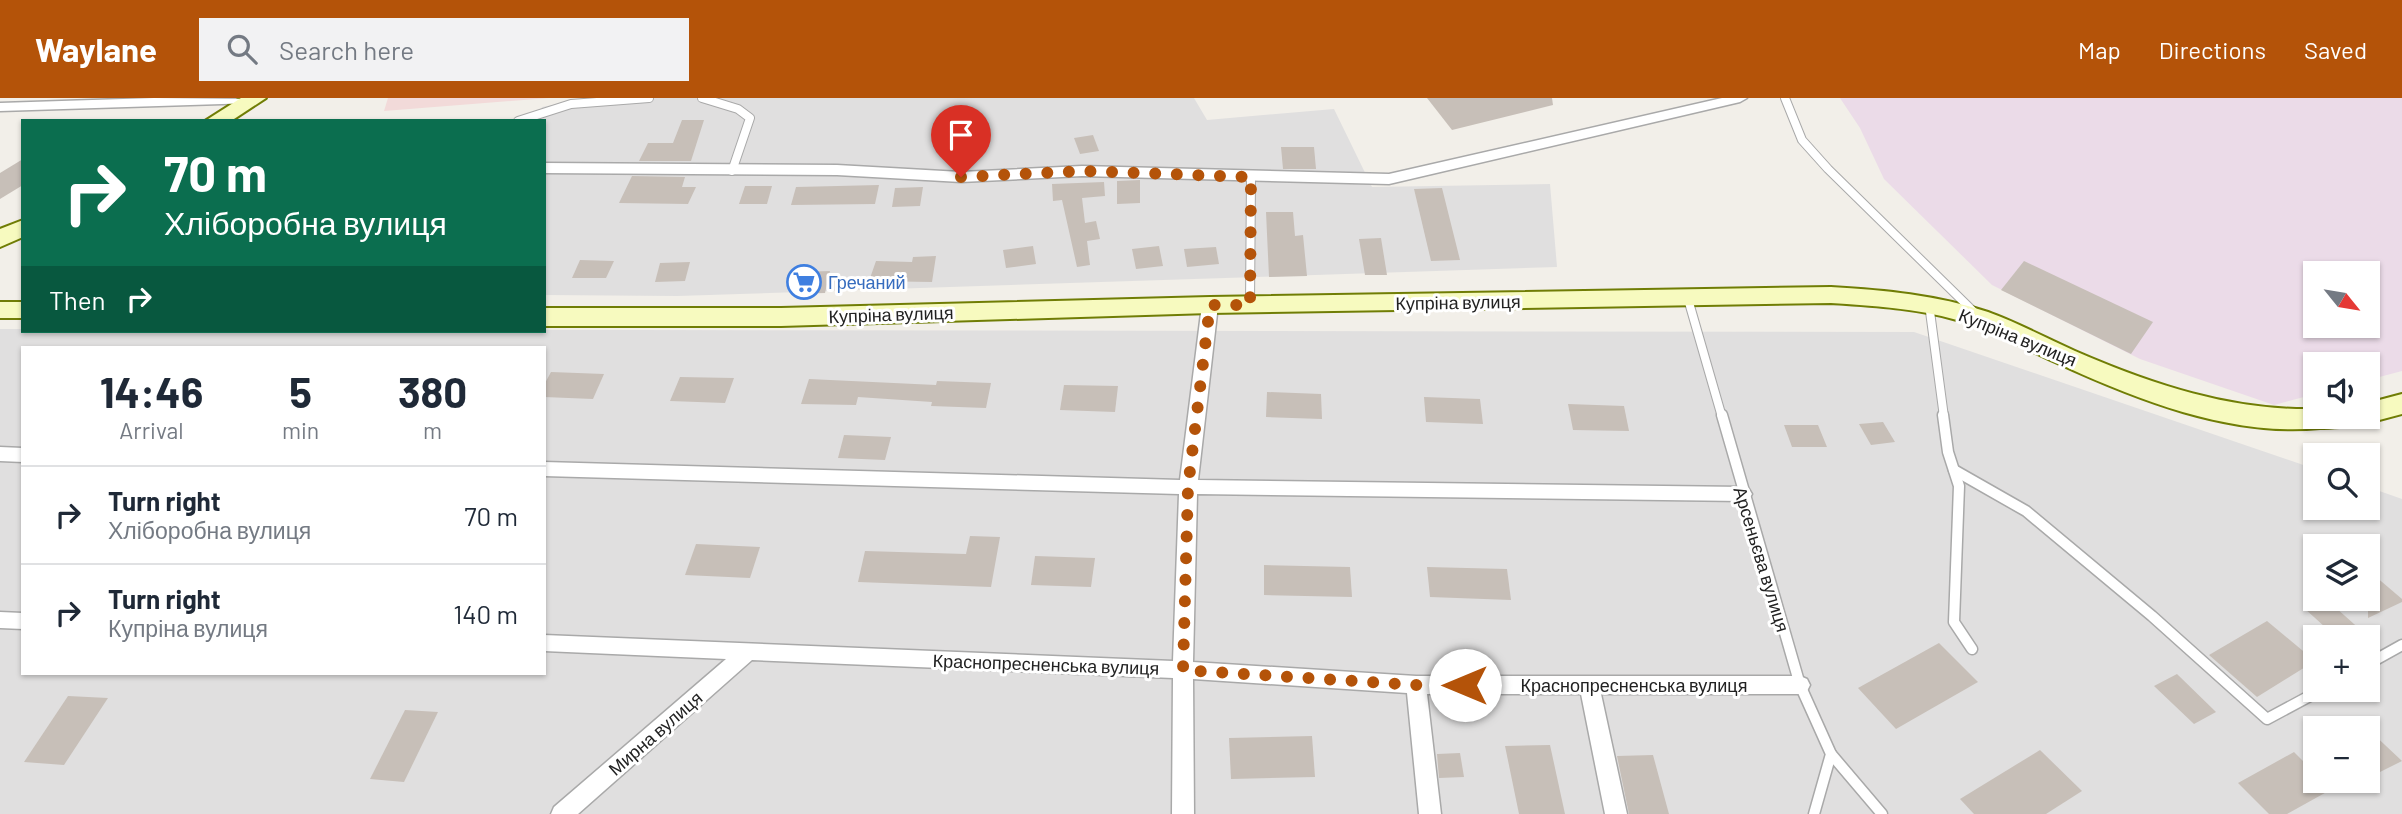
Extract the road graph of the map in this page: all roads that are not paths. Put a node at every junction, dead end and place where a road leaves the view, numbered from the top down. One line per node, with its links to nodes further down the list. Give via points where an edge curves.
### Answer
1 (649, 98): 8 (lane, via 571,104)
2 (702, 98): 10 (lane, via 738,109 750,118)
3 (1740, 98): 11 (street, via 1389,179)
4 (1785, 98): 21 (lane, via 1802,139 1828,169)
5 (255, 99): 6 (street); 7 (main road)
6 (0, 107)
7 (219, 119)
8 (523, 119)
9 (546, 168): 10 (street)
10 (732, 171): 11 (street, via 836,170 961,177 1082,171)
11 (1251, 177): 17 (lane)
12 (21, 228): 13 (main road)
13 (0, 239)
14 (1688, 299): 15 (main road, Купріна вулиця, via 1831,295); 17 (main road, Купріна вулиця); 30 (lane, Арсеньєва вулиця)
15 (1929, 304): 21 (main road, Купріна вулиця); 28 (lane)
16 (1210, 305): 17 (main road, Купріна вулиця); 20 (main road, Купріна вулиця, via 781,317); 29 (street)
17 (1250, 305)
18 (0, 310): 19 (main road)
19 (21, 310)
20 (546, 317)
21 (1982, 319): 24 (main road, Купріна вулиця, via 2150,391 2215,410)
22 (2402, 404): 23 (main road)
23 (2380, 410)
24 (2303, 419)
25 (0, 454): 26 (street)
26 (21, 455)
27 (546, 469): 29 (street)
28 (1954, 470): 35 (lane, via 1959,486 1954,622); 42 (lane, via 2026,511 2267,719)
29 (1188, 487): 30 (street); 38 (street)
30 (1743, 494): 41 (lane, Арсеньєва вулиця)
31 (0, 620): 32 (street)
32 (21, 621)
33 (546, 643): 36 (street, Краснопресненська вулиця)
34 (2402, 645): 37 (lane)
35 (1972, 649)
36 (749, 651): 38 (street, Краснопресненська вулиця); 44 (street, Мирна вулиця)
37 (2380, 657)
38 (1183, 670): 39 (street, Краснопресненська вулиця); 45 (street)
39 (1416, 685): 40 (street, Краснопресненська вулиця); 46 (street)
40 (1589, 685): 41 (street, Краснопресненська вулиця); 47 (street)
41 (1800, 685): 43 (lane, Арсеньєва вулиця)
42 (2303, 700)
43 (1831, 754): 48 (lane); 49 (lane, Арсеньєва вулиця)
44 (562, 814)
45 (1183, 814)
46 (1430, 814)
47 (1616, 814)
48 (1814, 814)
49 (1882, 814)

